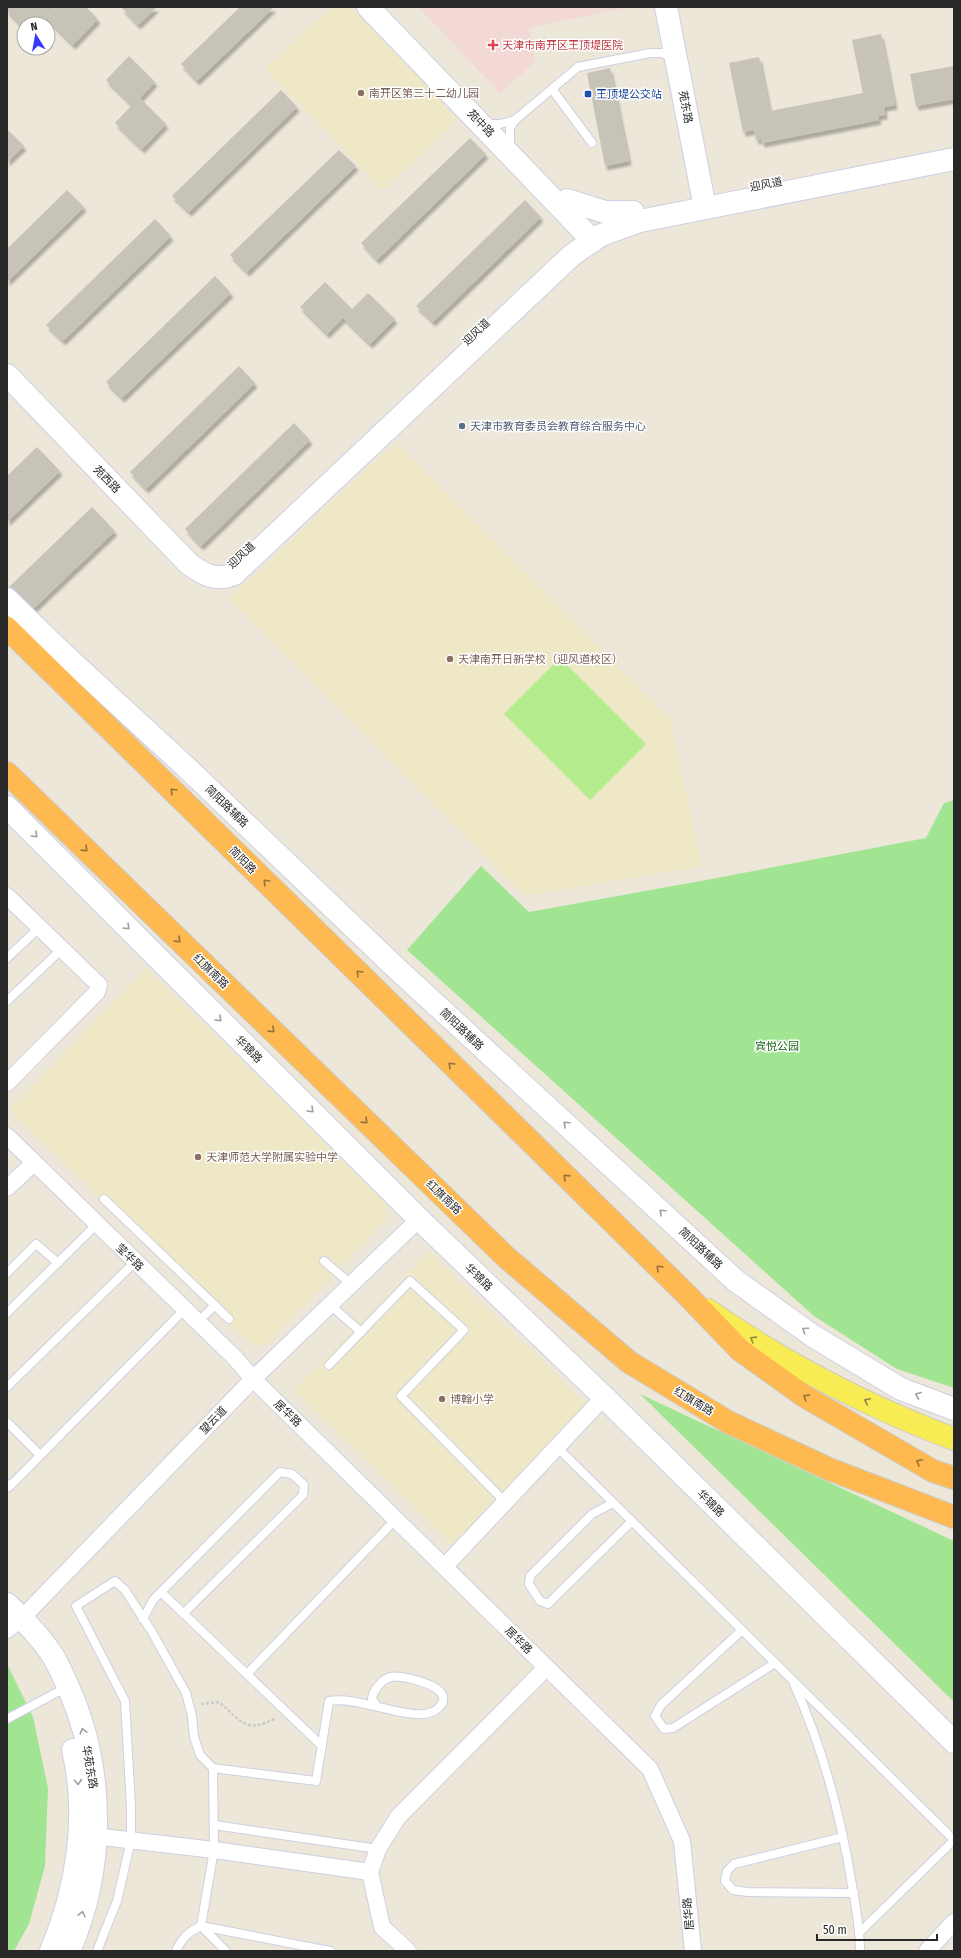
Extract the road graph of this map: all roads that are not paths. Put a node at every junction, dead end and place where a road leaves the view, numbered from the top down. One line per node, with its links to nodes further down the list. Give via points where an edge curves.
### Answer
1 (368, 7): 7 (street, 苑中路)
2 (381, 7): 7 (street, 苑中路)
3 (666, 7): 5 (street, 苑东路)
4 (680, 7): 11 (street, 苑东路)
5 (677, 65): 6 (lane, via 671,56 658,52 594,63 574,70); 11 (street, 苑东路, via 697,166)
6 (552, 89): 7 (lane); 8 (lane)
7 (497, 123): 12 (street, 苑中路, via 510,141); 14 (street, 苑中路)
8 (592, 143)
9 (954, 147): 11 (street, 迎风道)
10 (954, 160): 11 (street, 迎风道, via 756,198)
11 (712, 199): 13 (street, 迎风道); 14 (street, 迎风道)
12 (567, 200): 13 (street, via 605,212); 14 (street, 苑中路)
13 (633, 212): 14 (street, 迎风道)
14 (592, 234): 16 (street, 迎风道, via 567,245 226,570)
15 (7, 375): 16 (street, 苑西路, via 189,564)
16 (211, 577)
17 (7, 600): 50 (street, 简阳路辅路, one-way to 17, via 901,1389 813,1336 736,1281 395,967)
18 (7, 628): 38 (highway, 简阳路, one-way to 18)
19 (7, 773): 59 (highway, 红旗南路, one-way to 59, via 506,1257 629,1362 728,1422 829,1469)
20 (7, 807): 31 (street, 华锦路, one-way to 31)
21 (7, 896): 22 (street)
22 (40, 928): 23 (street); 24 (lane)
23 (62, 949): 25 (lane); 26 (street, via 99,985 98,992)
24 (7, 958)
25 (7, 1000)
26 (7, 1083)
27 (7, 1136): 28 (street, 莹华路)
28 (34, 1163): 29 (street); 32 (street, 莹华路)
29 (7, 1188)
30 (104, 1199): 39 (lane)
31 (419, 1219): 37 (street, 望云道); 49 (street, 华锦路)
32 (97, 1224): 34 (lane); 35 (street, 莹华路)
33 (324, 1261): 37 (lane)
34 (58, 1262): 36 (lane, via 36,1244); 42 (lane)
35 (135, 1262): 41 (street, 莹华路); 48 (lane)
36 (7, 1274)
37 (351, 1284): 40 (street, 望云道)
38 (687, 1295): 52 (main road, one-way to 38, via 911,1423 798,1367); 55 (highway, one-way to 38, via 934,1471 804,1396 740,1350)
39 (215, 1305): 43 (lane); 44 (lane)
40 (330, 1305): 45 (lane); 47 (street, 望云道)
41 (185, 1309): 44 (street, 莹华路); 54 (lane)
42 (7, 1313)
43 (229, 1318)
44 (198, 1322): 47 (street, 莹华路)
45 (361, 1332): 46 (lane); 57 (lane, via 410,1281 464,1330 402,1396)
46 (329, 1365)
47 (253, 1379): 60 (street, 居华路); 66 (street, 望云道)
48 (7, 1387)
49 (604, 1397): 53 (street); 75 (street, 华锦路)
50 (954, 1410)
51 (7, 1422): 54 (lane)
52 (954, 1439)
53 (557, 1447): 57 (street); 58 (lane)
54 (40, 1455): 56 (lane, via 9,1487)
55 (954, 1478)
56 (7, 1484)
57 (505, 1502): 62 (street)
58 (613, 1503): 61 (lane); 61 (lane, via 592,1514 530,1576 529,1584 540,1601 548,1604)
59 (954, 1517)
60 (396, 1519): 62 (street, 居华路); 70 (lane)
61 (632, 1521): 67 (lane)
62 (445, 1566): 69 (street, 居华路)
63 (161, 1592): 64 (lane); 64 (lane, via 280,1472 292,1474 304,1485 303,1495); 65 (lane, via 152,1600)
64 (184, 1613): 70 (lane)
65 (143, 1619): 77 (lane, via 186,1693 200,1755); 81 (lane, via 125,1590 115,1581 76,1606 125,1701)
66 (11, 1620): 72 (street, 华苑东路)
67 (742, 1630): 68 (lane); 68 (lane, via 661,1705 655,1716 664,1729 673,1728)
68 (775, 1663): 71 (lane)
69 (546, 1668): 83 (street, via 398,1817); 97 (street, 居华路, via 650,1769 682,1842)
70 (247, 1674): 76 (lane)
71 (792, 1679): 80 (lane, via 807,1713); 82 (lane)
72 (62, 1690): 74 (lane); 79 (street, 华苑东路)
73 (377, 1706): 73 (lane, via 415,1716 430,1714 440,1707 443,1699 437,1689 425,1683 391,1676 373,1693 372,1699); 76 (lane, via 339,1699 329,1701)
74 (7, 1719)
75 (954, 1742)
76 (322, 1746): 77 (lane, via 316,1781)
77 (213, 1768): 78 (lane)
78 (214, 1825): 83 (lane); 84 (lane)
79 (88, 1835): 81 (street); 90 (street, 华苑东路, via 62,1925); 91 (street, 华苑东路, one-way to 79, via 78,1930 87,1893)
80 (843, 1837): 86 (lane); 86 (lane, via 734,1864 727,1871 725,1881 733,1890 747,1892)
81 (131, 1840): 84 (street); 92 (lane, via 117,1902)
82 (954, 1840): 89 (lane)
83 (378, 1849): 85 (street)
84 (214, 1850): 85 (street); 88 (lane)
85 (370, 1872): 96 (street, via 382,1927)
86 (854, 1893): 89 (lane)
87 (954, 1922): 99 (street)
88 (201, 1926): 93 (lane, via 188,1932); 94 (lane); 95 (lane)
89 (860, 1932): 98 (lane)
90 (51, 1951)
91 (69, 1951)
92 (97, 1951)
93 (176, 1951)
94 (226, 1951)
95 (330, 1951)
96 (408, 1951)
97 (692, 1951)
98 (860, 1951)
99 (927, 1951)

